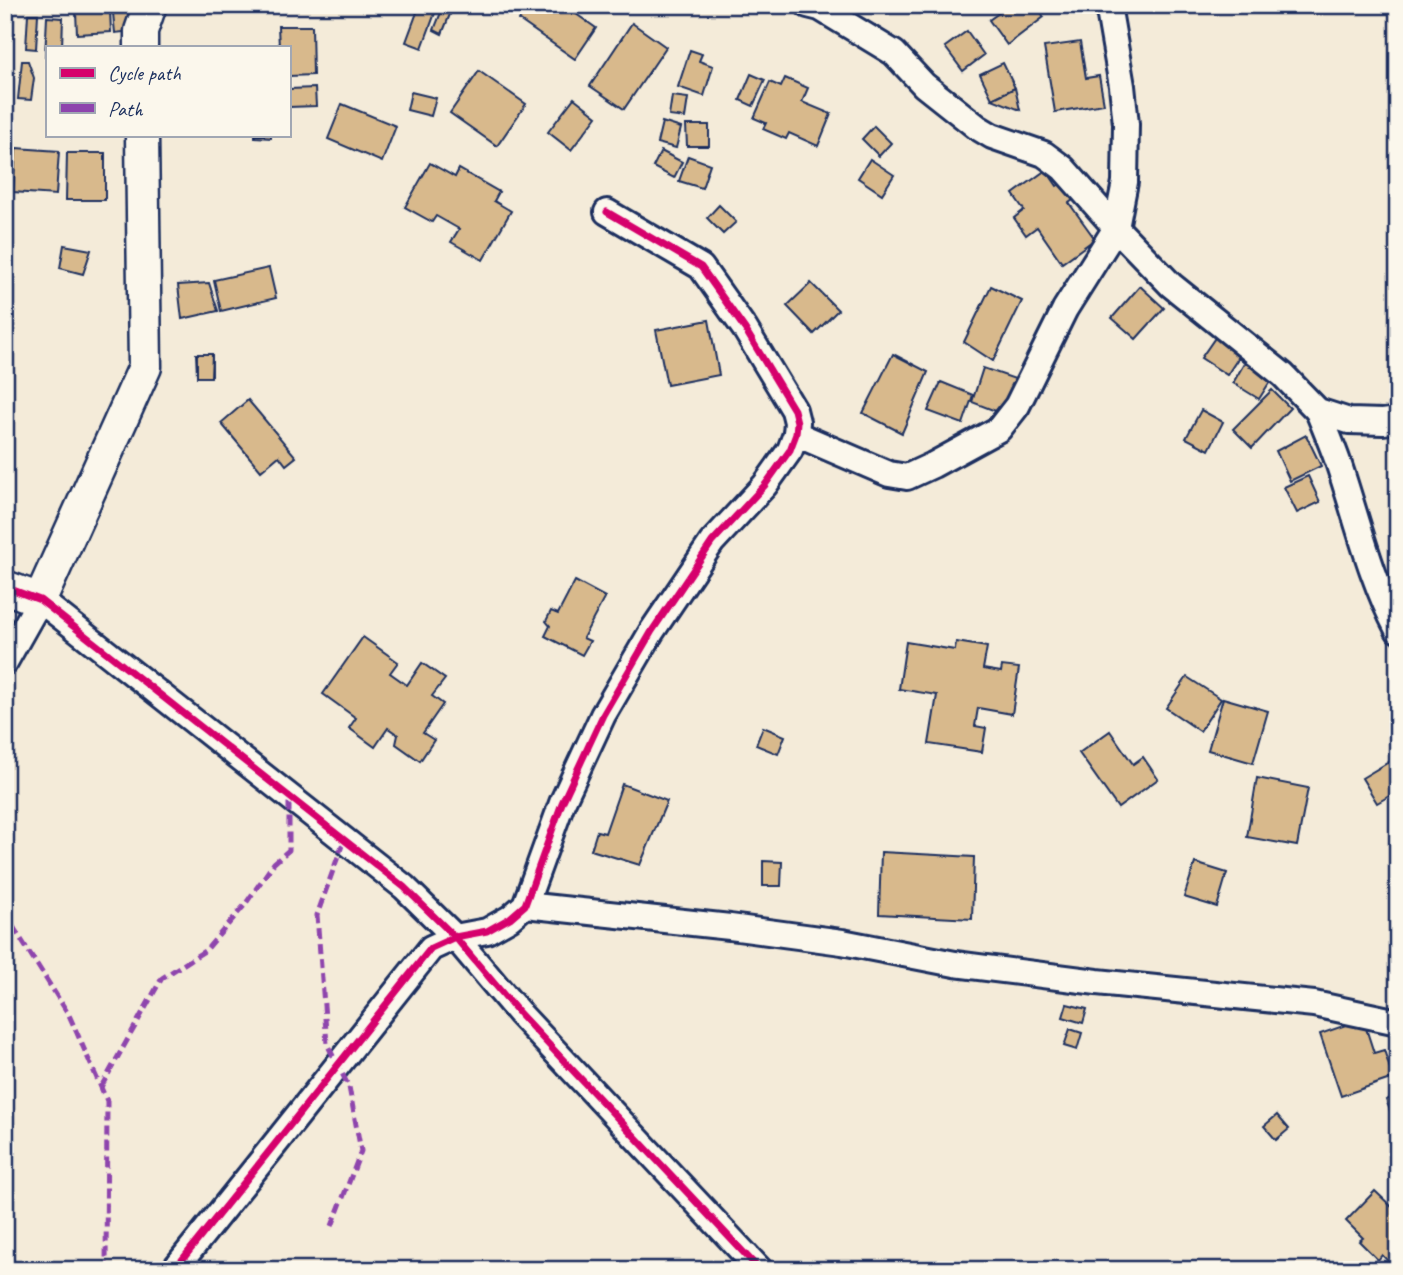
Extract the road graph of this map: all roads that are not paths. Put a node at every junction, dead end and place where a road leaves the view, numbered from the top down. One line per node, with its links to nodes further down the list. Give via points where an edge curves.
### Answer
1 (150, 5): 4 (street)
2 (808, 5): 7 (street, via 894,53 924,85 977,127 1044,154 1063,168)
3 (1108, 5): 7 (street, via 1126,124 1125,182)
4 (141, 46)
5 (142, 136): 12 (street, via 145,367)
6 (607, 212): 10 (street, via 701,267 794,410)
7 (1116, 228): 8 (street, via 1171,285 1283,375); 10 (street, via 1065,309 1017,406 999,429 907,477 889,474)
8 (1318, 411): 9 (street, via 1349,421); 13 (street, via 1381,594)
9 (1398, 421)
10 (796, 435): 15 (street, via 765,485 712,542 624,678 562,803)
11 (5, 587): 12 (street)
12 (40, 600): 14 (street); 16 (street, via 404,887)
13 (1398, 630)
14 (5, 662)
15 (525, 905): 16 (street, via 487,931); 17 (street, via 842,942 955,964 1097,982 1314,1004)
16 (455, 937): 18 (street, via 431,948); 19 (street, via 520,1014)
17 (1398, 1022)
18 (174, 1270)
19 (760, 1270)

